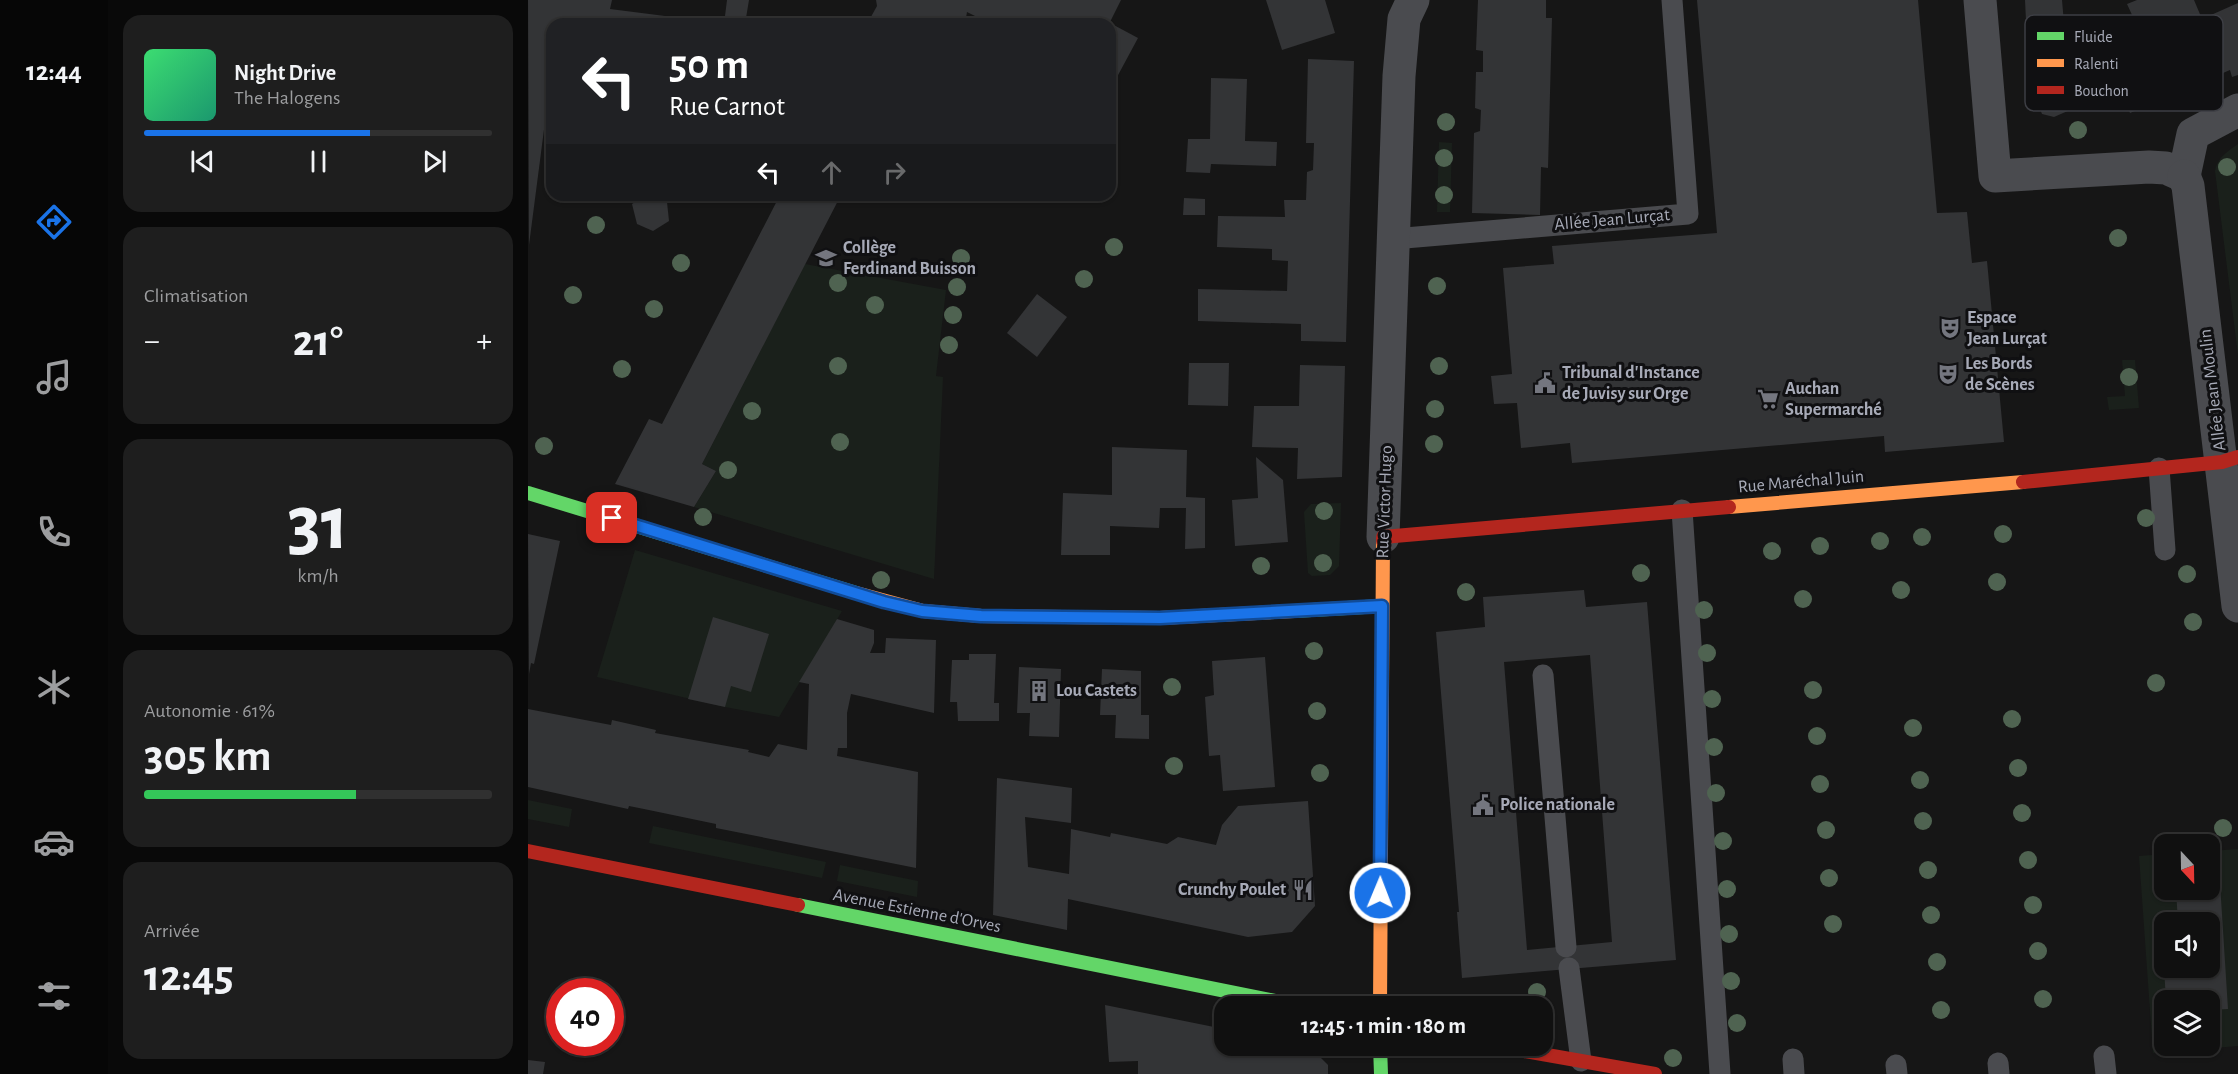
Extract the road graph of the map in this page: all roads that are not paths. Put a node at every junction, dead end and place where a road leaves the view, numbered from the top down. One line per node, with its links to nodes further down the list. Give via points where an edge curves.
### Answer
1 (1413, 0): 6 (street, Rue Victor Hugo, via 1404,19 1400,64)
2 (1672, 0): 6 (lane, Allée Jean Lurçat, via 1688,214)
3 (1980, 0): 5 (street, via 1995,176 2149,167 2166,168)
4 (2237, 111): 5 (street, via 2193,134)
5 (2184, 176): 7 (street, Allée Jean Moulin)
6 (1393, 239): 11 (street, Rue Victor Hugo)
7 (2230, 459): 8 (street, Rue Maréchal Juin); 14 (street, Allée Jean Moulin)
8 (2159, 468): 10 (street, Rue Maréchal Juin); 12 (lane)
9 (528, 493): 13 (street, via 922,611 981,616 1160,618)
10 (1682, 510): 11 (street, Rue Maréchal Juin); 26 (lane)
11 (1383, 537): 13 (street, Rue Victor Hugo)
12 (2165, 550)
13 (1382, 606): 20 (street, Rue Victor Hugo)
14 (2238, 606)
15 (1543, 675): 17 (lane)
16 (528, 851): 19 (street, Avenue Estienne d'Orves)
17 (1566, 947)
18 (1569, 968): 23 (lane)
19 (1250, 996)
20 (1380, 996)
21 (1380, 1056): 24 (street)
22 (1553, 1056): 23 (street)
23 (1581, 1061): 25 (street)
24 (1381, 1074)
25 (1655, 1074)
26 (1720, 1074)

